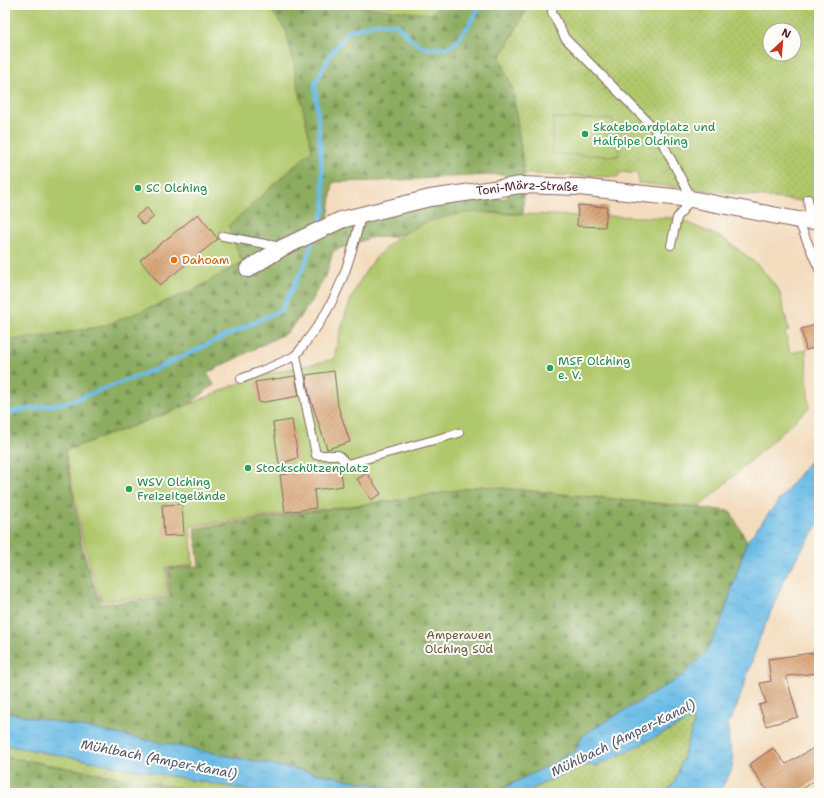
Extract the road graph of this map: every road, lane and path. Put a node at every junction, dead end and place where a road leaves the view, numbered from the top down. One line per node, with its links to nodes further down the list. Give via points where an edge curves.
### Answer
1 (553, 5): 2 (lane, via 552,12 565,38 655,128)
2 (691, 199): 4 (street, Toni-März-Straße, via 579,187 521,185 430,198); 5 (street, Toni-März-Straße); 7 (lane, via 677,218)
3 (808, 199): 5 (lane)
4 (361, 216): 8 (street, Toni-März-Straße, via 341,220); 11 (lane, via 351,257 330,308)
5 (809, 220): 10 (lane)
6 (223, 236): 8 (lane)
7 (671, 245)
8 (282, 248): 9 (street, Toni-März-Straße)
9 (248, 269)
10 (819, 269)
11 (296, 355): 12 (lane); 13 (lane, via 316,455 338,454 347,464)
12 (241, 379)
13 (459, 433)

